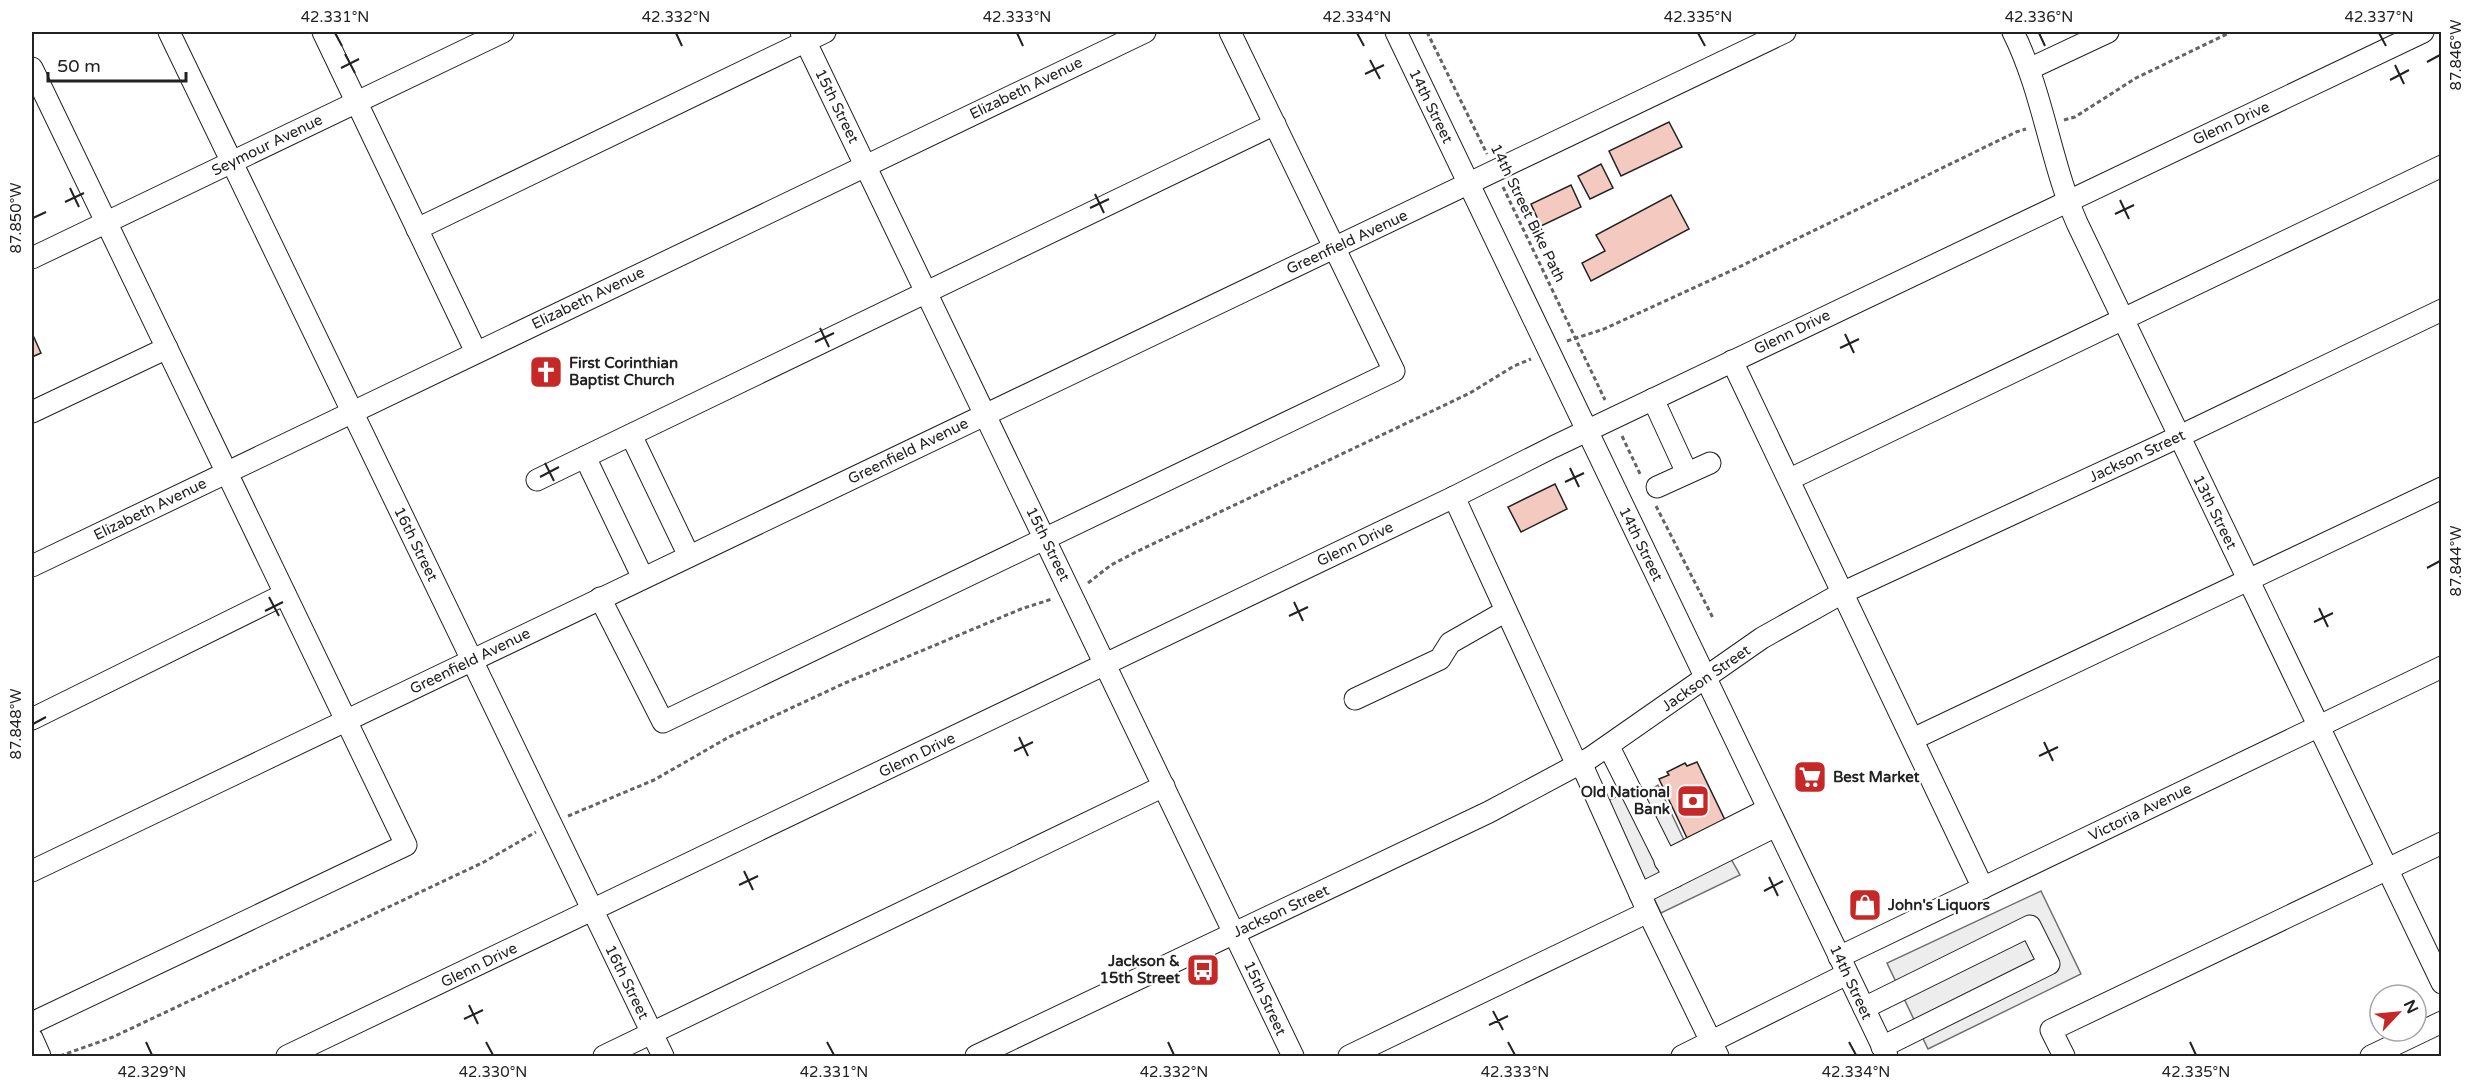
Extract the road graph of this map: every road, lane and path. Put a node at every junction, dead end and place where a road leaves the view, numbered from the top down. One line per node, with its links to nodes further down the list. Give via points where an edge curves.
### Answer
1 (169, 32): 22 (street, 16th Street)
2 (323, 32): 18 (street)
3 (503, 32): 18 (street, Seymour Avenue)
4 (825, 32): 14 (street)
5 (1145, 32): 23 (street, Elizabeth Avenue)
6 (1230, 32): 19 (street)
7 (1396, 32): 26 (street, 14th Street)
8 (1427, 32): 25 (path, 14th Street Bike Path)
9 (1785, 32): 25 (street, Greenfield Avenue)
10 (2013, 32): 16 (street, 13th Street)
11 (2108, 32): 16 (street)
12 (2231, 32): 20 (path, via 2136,78 2075,117)
13 (2423, 32): 27 (street, Glenn Drive)
14 (803, 36): 23 (street, 15th Street); 29 (street)
15 (32, 68): 17 (street)
16 (2029, 69): 27 (street, 13th Street)
17 (39, 102): 28 (street)
18 (357, 102): 22 (street, Seymour Avenue); 29 (street)
19 (1275, 124): 30 (street); 32 (street)
20 (2054, 124)
21 (2026, 129): 35 (path, via 1737,268)
22 (232, 162): 28 (street, Seymour Avenue); 44 (street, 16th Street)
23 (865, 165): 32 (street, 15th Street); 38 (street, Elizabeth Avenue)
24 (2442, 166): 34 (street)
25 (1495, 171): 26 (street, Greenfield Avenue); 35 (path, 14th Street Bike Path)
26 (1469, 184): 30 (street, Greenfield Avenue); 46 (street, 14th Street)
27 (2067, 201): 34 (street, 13th Street); 40 (street, Glenn Drive)
28 (106, 222): 31 (street, Seymour Avenue); 37 (street)
29 (417, 229): 38 (street)
30 (1335, 248): 45 (street, Greenfield Avenue); 59 (street, via 1394,370)
31 (32, 258)
32 (927, 293): 45 (street, 15th Street); 48 (street)
33 (2442, 310): 49 (street, Jackson Street)
34 (2123, 319): 49 (street, 13th Street); 54 (street)
35 (1576, 338): 36 (path); 42 (path, 14th Street Bike Path)
36 (1568, 340)
37 (166, 348): 43 (street); 52 (street)
38 (476, 352): 44 (street, Elizabeth Avenue)
39 (1531, 359): 64 (path, via 1470,393 1138,551)
40 (1732, 361): 41 (street, Glenn Drive); 54 (street)
41 (1653, 399): 46 (street, Glenn Drive); 53 (street)
42 (1608, 405)
43 (32, 412)
44 (352, 412): 52 (street, Elizabeth Avenue); 71 (street, 16th Street)
45 (985, 414): 59 (street, 15th Street); 60 (street, Greenfield Avenue)
46 (1587, 431): 58 (street, Glenn Drive); 74 (street, 14th Street)
47 (1620, 431): 57 (path)
48 (631, 435): 50 (street); 60 (street)
49 (2178, 437): 63 (street, 13th Street); 65 (street, Jackson Street)
50 (585, 457): 55 (street); 62 (street)
51 (1710, 463): 53 (street)
52 (226, 472): 61 (street, Elizabeth Avenue); 66 (street)
53 (1687, 473): 57 (street)
54 (1790, 479): 65 (street)
55 (537, 480)
56 (2442, 488): 63 (street)
57 (1652, 491): 70 (path)
58 (1454, 497): 69 (street); 72 (street, Glenn Drive)
59 (1045, 538): 67 (street, via 663,722); 72 (street, 15th Street)
60 (689, 556): 62 (street, Greenfield Avenue)
61 (32, 566)
62 (643, 578): 67 (street, Greenfield Avenue)
63 (2248, 581): 78 (street, 13th Street); 79 (street)
64 (1085, 584)
65 (1844, 592): 74 (street, Jackson Street, via 1769,634); 79 (street)
66 (285, 594): 76 (street); 77 (street)
67 (600, 598): 71 (street, Greenfield Avenue)
68 (1052, 600): 83 (path, via 1021,609 845,683 729,736 654,780)
69 (1506, 610): 75 (street, via 1450,643 1440,659); 81 (street)
70 (1713, 618)
71 (472, 660): 77 (street, Greenfield Avenue); 92 (street, 16th Street)
72 (1105, 664): 82 (street, 15th Street); 92 (street, Glenn Drive)
73 (2442, 667): 78 (street, Victoria Avenue)
74 (1706, 678): 80 (street, Jackson Street); 84 (street, 14th Street)
75 (1355, 699)
76 (32, 719)
77 (346, 720): 89 (street, Greenfield Avenue); 98 (street, via 406,845)
78 (2319, 726): 88 (street, 13th Street); 90 (street, Victoria Avenue)
79 (1913, 739): 90 (street)
80 (1609, 747): 81 (street, Jackson Street); 87 (street)
81 (1579, 764): 91 (street); 93 (street, Jackson Street, via 1489,812)
82 (1164, 786): 93 (street, 15th Street); 99 (street)
83 (570, 815)
84 (1772, 818): 87 (street); 94 (street, 14th Street)
85 (529, 836): 104 (path, via 484,862 113,1037)
86 (2442, 843): 88 (street)
87 (1669, 869): 91 (street)
88 (2386, 869): 95 (street, 13th Street); 112 (street, via 2051,1030)
89 (32, 871)
90 (1983, 888): 94 (street, Victoria Avenue)
91 (1644, 903): 101 (street); 110 (street)
92 (593, 910): 99 (street, 16th Street); 105 (street, Glenn Drive)
93 (1234, 933): 108 (street, Jackson Street); 109 (street, 15th Street)
94 (1843, 965): 96 (street, 14th Street); 101 (street, Victoria Avenue)
95 (2442, 983)
96 (1864, 1008): 102 (street, 14th Street); 102 (street, via 2030,926 2049,964)
97 (2442, 1022): 113 (street)
98 (32, 1023)
99 (652, 1034): 106 (street); 107 (street, 16th Street)
100 (32, 1038): 103 (street)
101 (1715, 1049): 111 (street, Victoria Avenue)
102 (1884, 1052)
103 (40, 1056)
104 (60, 1056)
105 (287, 1056)
106 (604, 1056)
107 (663, 1056)
108 (976, 1056)
109 (1293, 1056)
110 (1349, 1056)
111 (1682, 1056)
112 (2064, 1056)
113 (2371, 1056)

